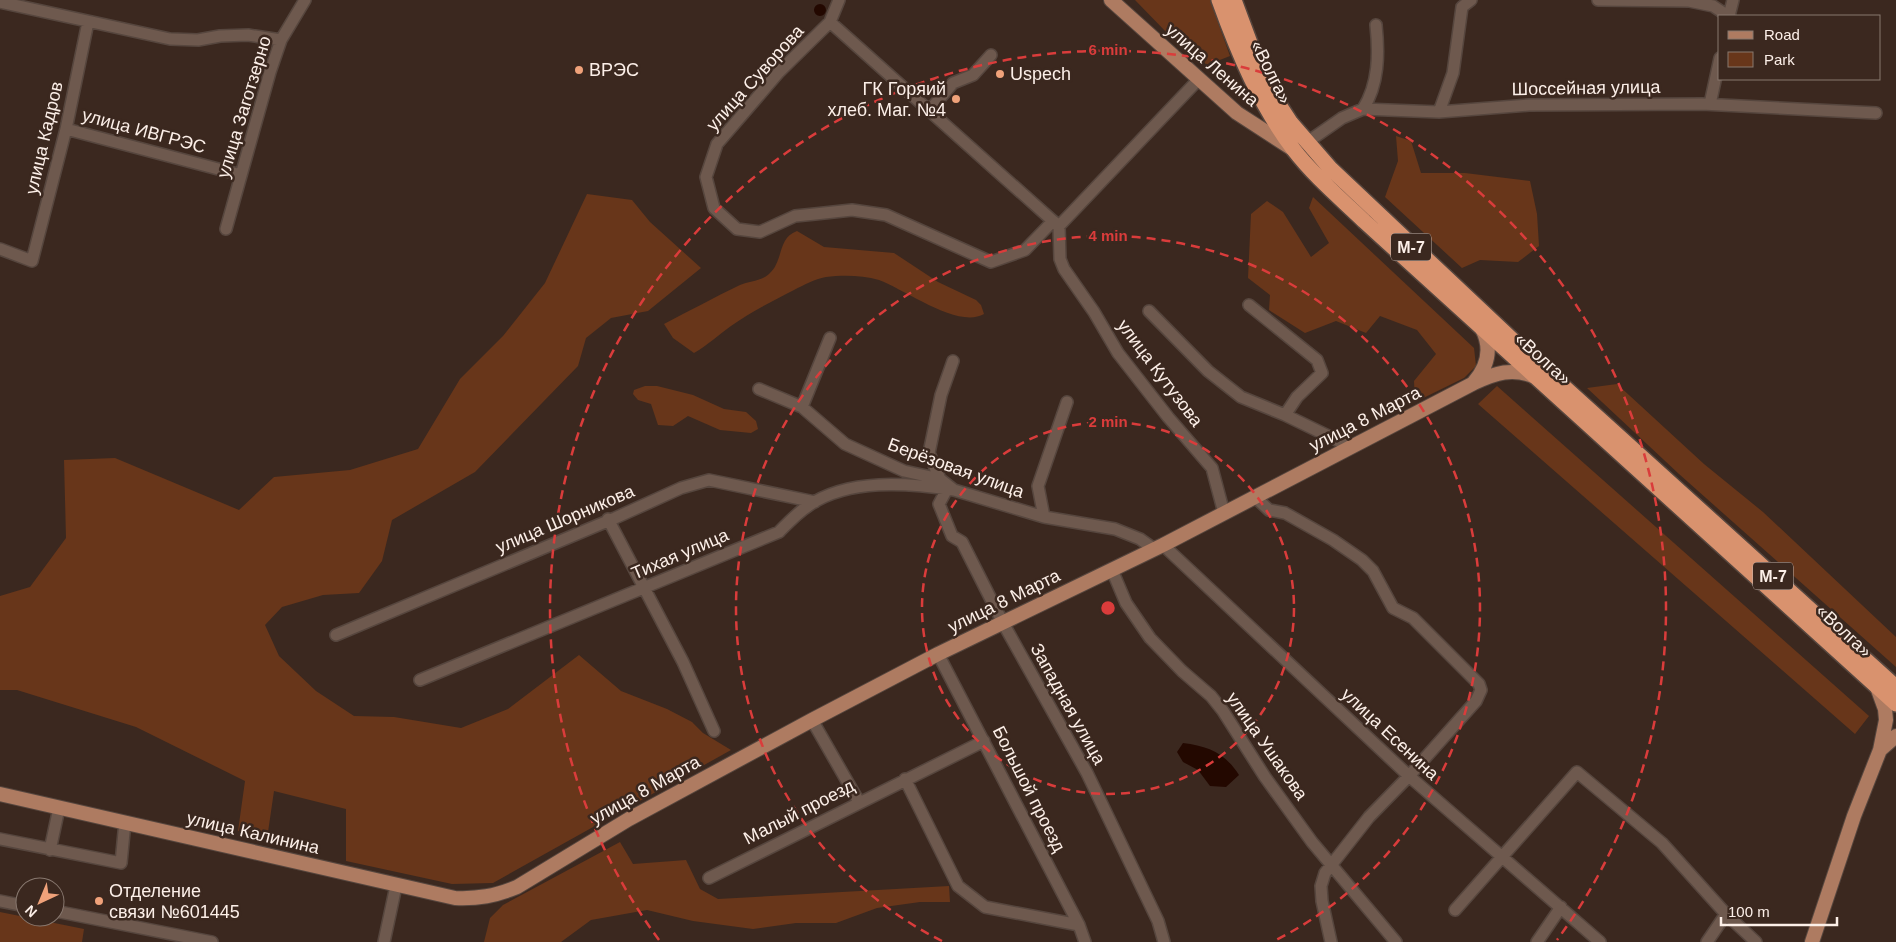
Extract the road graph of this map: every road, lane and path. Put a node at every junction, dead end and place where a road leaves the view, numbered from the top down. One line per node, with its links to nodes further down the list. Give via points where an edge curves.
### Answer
1 (305, 0): 15 (street, улица Заготзерно)
2 (839, 0): 13 (street, улица Суворова)
3 (1219, 0): 25 (highway, «Волга» / М-7, via 1257,92)
4 (1234, 0): 25 (highway, «Волга» / М-7, via 1259,67)
5 (1471, 0): 22 (street, via 1462,7 1454,73)
6 (1598, 0): 10 (street, via 1689,2 1713,6)
7 (1733, 0): 11 (street)
8 (1114, 1): 18 (main road, улица Ленина)
9 (0, 2): 12 (street)
10 (1726, 15)
11 (1728, 15)
12 (88, 22): 15 (street, via 170,39 248,35); 24 (street, улица Кадров)
13 (830, 22): 21 (street); 27 (street, улица Суворова, via 779,72 717,144 706,177 714,208 737,229 760,232 795,216 852,210 886,215 991,262 1025,250)
14 (1376, 25): 20 (street, via 1379,58 1372,90)
15 (281, 40): 26 (street, улица Заготзерно)
16 (991, 55): 21 (street, via 973,75 953,84)
17 (1718, 67): 19 (street)
18 (1198, 80): 25 (main road, улица Ленина, via 1247,120); 27 (street)
19 (1710, 104): 22 (street, Шоссейная улица, via 1528,105); 23 (street, Шоссейная улица)
20 (1363, 109): 22 (street, Шоссейная улица); 25 (street, Шоссейная улица, via 1342,118)
21 (929, 111): 27 (street)
22 (1439, 112)
23 (1876, 113)
24 (66, 129): 26 (street, улица ИВГРЭС); 29 (street, улица Кадров, via 32,261)
25 (1300, 147): 32 (highway, «Волга» / М-7, via 1364,221); 57 (highway, «Волга» / М-7)
26 (242, 175): 28 (street, улица Заготзерно)
27 (1056, 224): 46 (street, улица Кутузова, via 1064,269 1118,353 1212,468)
28 (226, 229)
29 (0, 249)
30 (1249, 305): 40 (street, via 1317,360 1322,374 1297,397)
31 (1148, 311): 40 (street, улица Кутузова, via 1208,371 1242,397)
32 (1482, 329): 35 (highway, «Волга» / М-7); 36 (main road, via 1488,343 1488,356)
33 (830, 338): 39 (street)
34 (953, 361): 42 (street, via 941,395 929,453)
35 (1536, 378): 36 (main road, улица 8 Марта, via 1514,370); 56 (highway, «Волга» / М-7)
36 (1474, 383): 41 (main road, улица 8 Марта)
37 (759, 389): 39 (street, Берёзовая улица)
38 (1067, 402): 47 (street, via 1038,486)
39 (802, 407): 42 (street, Берёзовая улица, via 845,444 904,471)
40 (1286, 415): 41 (street, улица Кутузова)
41 (1350, 448): 44 (main road, улица 8 Марта)
42 (940, 480): 43 (street, Берёзовая улица)
43 (950, 490): 45 (street, Тихая улица, via 918,485 878,486 845,490); 47 (street, Берёзовая улица); 52 (street, Западная улица, via 939,504 952,536 962,542)
44 (1254, 497): 46 (main road, улица 8 Марта); 64 (street, via 1269,510 1285,513 1362,560 1393,608 1413,618 1479,684 1481,690 1476,702)
45 (815, 502): 48 (street, улица Шорникова, via 708,480 681,488); 51 (street, Тихая улица, via 779,532)
46 (1224, 513): 49 (main road, улица 8 Марта)
47 (1044, 517): 49 (street, Берёзовая улица, via 1115,528)
48 (608, 520): 51 (street); 53 (street, улица Шорникова)
49 (1158, 547): 50 (main road, улица 8 Марта); 64 (street, улица Есенина)
50 (1112, 570): 52 (main road, улица 8 Марта); 75 (street, улица Ушакова, via 1126,603 1150,638 1223,711 1266,777)
51 (644, 588): 55 (street, Тихая улица); 60 (street)
52 (1003, 623): 54 (main road, улица 8 Марта); 90 (street, Западная улица, via 1087,773 1158,921)
53 (336, 635)
54 (938, 654): 59 (main road, улица 8 Марта); 62 (street, Большой проезд)
55 (420, 680)
56 (1877, 687): 58 (highway, «Волга» / М-7); 63 (main road, via 1886,720)
57 (1896, 687)
58 (1896, 704)
59 (812, 720): 68 (street); 78 (main road, улица 8 Марта, via 629,819 517,887)
60 (714, 731)
61 (1896, 736): 63 (main road)
62 (984, 741): 65 (street, Малый проезд); 85 (street, Большой проезд)
63 (1880, 750): 97 (main road)
64 (1409, 776): 74 (street, улица Есенина); 75 (street, via 1369,817)
65 (906, 779): 68 (street, Малый проезд); 85 (street, via 958,886 985,907)
66 (0, 794): 67 (main road, улица Калинина)
67 (22, 800): 69 (main road); 70 (main road, улица Калинина)
68 (858, 802): 76 (street, Малый проезд)
69 (0, 805)
70 (59, 808): 71 (main road, улица Калинина); 73 (street)
71 (125, 822): 73 (street, via 121,863); 77 (main road, улица Калинина)
72 (0, 839): 73 (street)
73 (50, 850)
74 (1503, 855): 81 (street, улица Есенина); 82 (street); 84 (street, via 1577,772 1662,843)
75 (1332, 866): 91 (street, via 1325,873 1321,886); 92 (street, улица Ушакова)
76 (709, 878)
77 (396, 886): 78 (main road, улица Калинина, via 455,898 477,899); 88 (street)
78 (498, 895)
79 (0, 901): 80 (street)
80 (15, 904)
81 (1561, 907): 93 (street); 94 (street, улица Есенина)
82 (1456, 910)
83 (65, 913): 86 (street)
84 (1726, 914): 95 (street); 96 (street)
85 (1079, 924): 89 (street, Большой проезд)
86 (164, 937): 87 (street)
87 (212, 942)
88 (384, 942)
89 (1085, 942)
90 (1164, 942)
91 (1331, 942)
92 (1396, 942)
93 (1537, 942)
94 (1600, 942)
95 (1707, 942)
96 (1756, 942)
97 (1812, 942)

